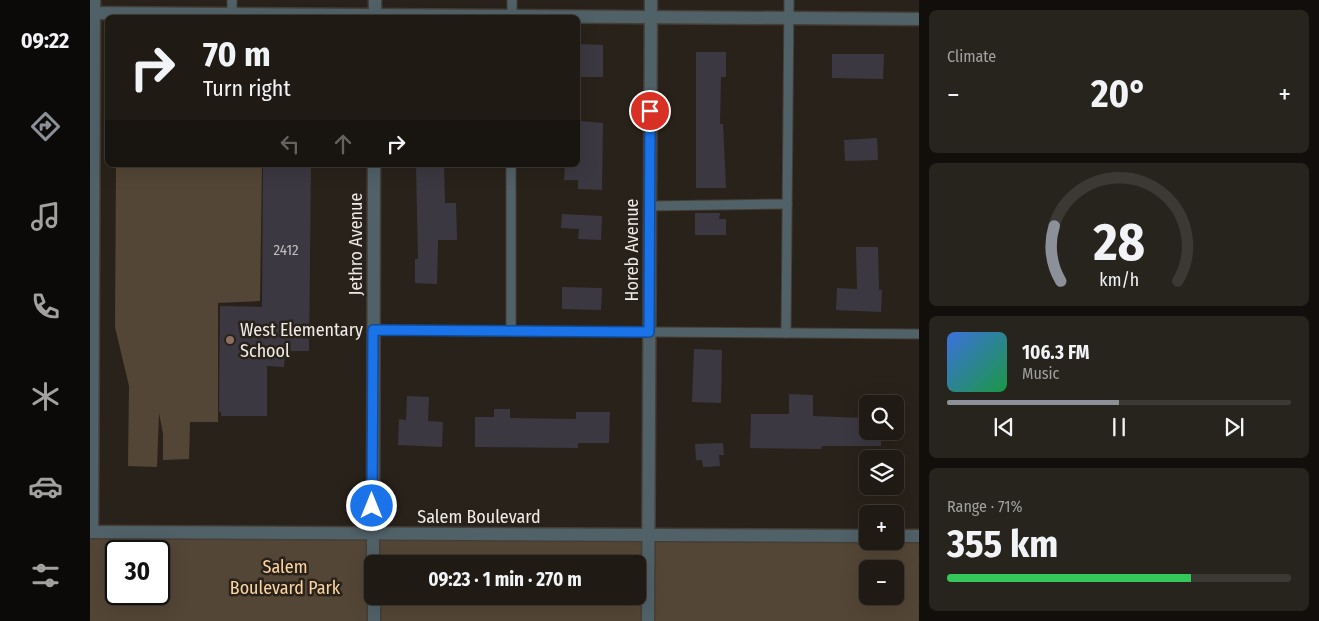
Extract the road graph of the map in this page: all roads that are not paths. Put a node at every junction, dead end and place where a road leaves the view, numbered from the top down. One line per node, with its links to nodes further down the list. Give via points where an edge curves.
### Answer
1 (232, 0): 7 (lane)
2 (375, 0): 9 (street)
3 (512, 0): 10 (lane)
4 (651, 0): 12 (street, Horeb Avenue)
5 (789, 0): 13 (lane)
6 (93, 9): 7 (street); 23 (street)
7 (232, 14): 8 (street)
8 (304, 15)
9 (375, 15)
10 (512, 15)
11 (580, 17): 12 (street)
12 (651, 17): 13 (street); 18 (street, Horeb Avenue)
13 (789, 18): 14 (street); 17 (lane)
14 (919, 19)
15 (374, 167): 19 (street, Jethro Avenue)
16 (511, 167): 20 (lane)
17 (787, 204): 18 (lane); 22 (lane)
18 (650, 206): 21 (street, Horeb Avenue)
19 (373, 330): 20 (lane); 26 (street, Jethro Avenue)
20 (511, 331): 21 (lane)
21 (649, 332): 22 (lane); 27 (street, Horeb Avenue)
22 (786, 333): 24 (lane)
23 (91, 334): 25 (street)
24 (919, 334)
25 (91, 532): 26 (street, Salem Boulevard)
26 (372, 534): 27 (street, Salem Boulevard); 31 (street, Jethro Avenue)
27 (648, 535): 28 (street, Salem Boulevard); 34 (street, Horeb Avenue)
28 (859, 536)
29 (904, 536): 30 (street)
30 (919, 536)
31 (373, 555)
32 (374, 605): 33 (street)
33 (374, 621)
34 (648, 621)

